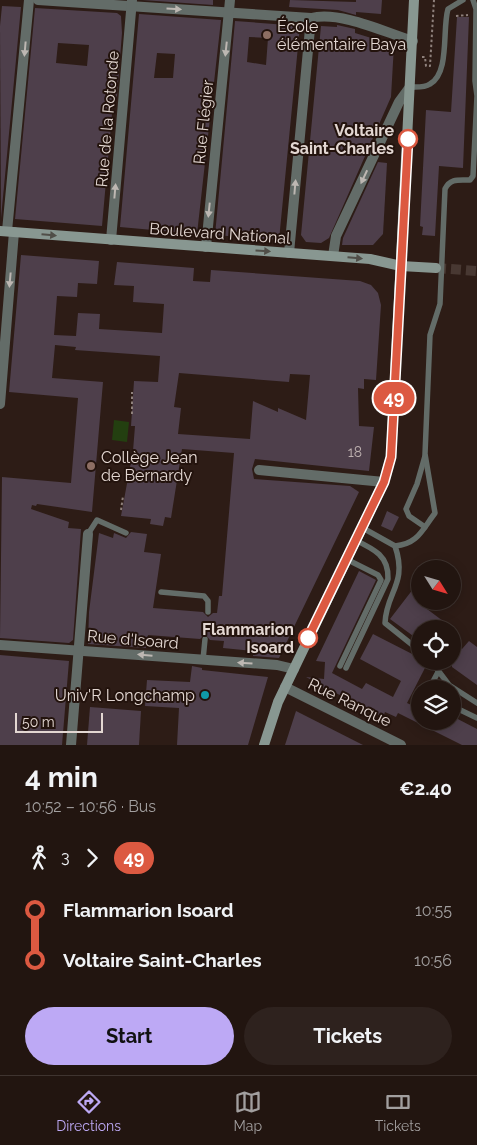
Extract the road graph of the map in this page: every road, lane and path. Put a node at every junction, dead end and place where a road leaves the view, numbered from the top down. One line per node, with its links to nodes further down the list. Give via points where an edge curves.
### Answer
1 (29, 0): 14 (street, one-way to 14)
2 (38, 0): 8 (street)
3 (230, 0): 9 (street, Rue Flégier)
4 (414, 0): 11 (main road)
5 (434, 0): 12 (path, via 431,64 426,66 425,57)
6 (463, 0): 13 (lane, via 448,9 440,73 425,87)
7 (473, 0): 24 (lane, via 476,9 477,96 473,176 470,180 452,180 445,189 440,304 430,335)
8 (132, 4): 9 (street, one-way to 9); 15 (street, Rue de la Rotonde, one-way to 8)
9 (229, 13): 10 (street); 16 (street, Rue Flégier, one-way to 16)
10 (311, 18): 11 (street, via 342,19); 17 (street, one-way to 10)
11 (413, 40): 12 (main road)
12 (412, 56): 13 (main road)
13 (410, 87): 18 (street, one-way to 18, via 399,102 336,236); 19 (main road)
14 (7, 231): 15 (main road, Boulevard National, one-way to 15); 22 (street, one-way to 22)
15 (111, 240): 16 (main road, Boulevard National)
16 (206, 246): 17 (main road, Boulevard National, one-way to 17)
17 (289, 253): 18 (main road, Boulevard National)
18 (333, 256): 19 (main road, Boulevard National, one-way to 19, via 376,259)
19 (401, 266): 20 (main road, Boulevard National); 26 (main road, via 391,457)
20 (436, 268)
21 (132, 392): 23 (path)
22 (0, 404)
23 (132, 414)
24 (425, 454): 30 (lane, via 435,514); 30 (lane, via 406,509 409,516)
25 (259, 470): 26 (street)
26 (384, 482): 29 (main road)
27 (123, 496): 28 (path)
28 (121, 510)
29 (361, 527): 33 (main road); 34 (lane)
30 (425, 527): 34 (lane, via 414,541)
31 (126, 533): 32 (lane, via 97,520)
32 (88, 534): 41 (street)
33 (356, 540): 35 (main road); 35 (lane, via 381,554 388,579 343,667 381,580 378,575)
34 (395, 546): 39 (lane, via 400,569 385,622)
35 (346, 559): 43 (main road)
36 (161, 592): 37 (lane, via 204,596 208,601)
37 (208, 612)
38 (205, 639): 42 (lane)
39 (411, 644)
40 (0, 645): 41 (street, Rue d'Isoard)
41 (79, 650): 42 (street, Rue d'Isoard, one-way to 41); 50 (street)
42 (203, 660): 43 (street, Rue d'Isoard, one-way to 42, via 277,665)
43 (294, 670): 46 (main road)
44 (438, 672): 45 (lane); 47 (lane, via 449,686)
45 (434, 680)
46 (285, 687): 51 (main road); 52 (street, Rue Ranque)
47 (477, 703)
48 (461, 710): 49 (lane)
49 (477, 718)
50 (71, 745)
51 (264, 745)
52 (401, 745)

